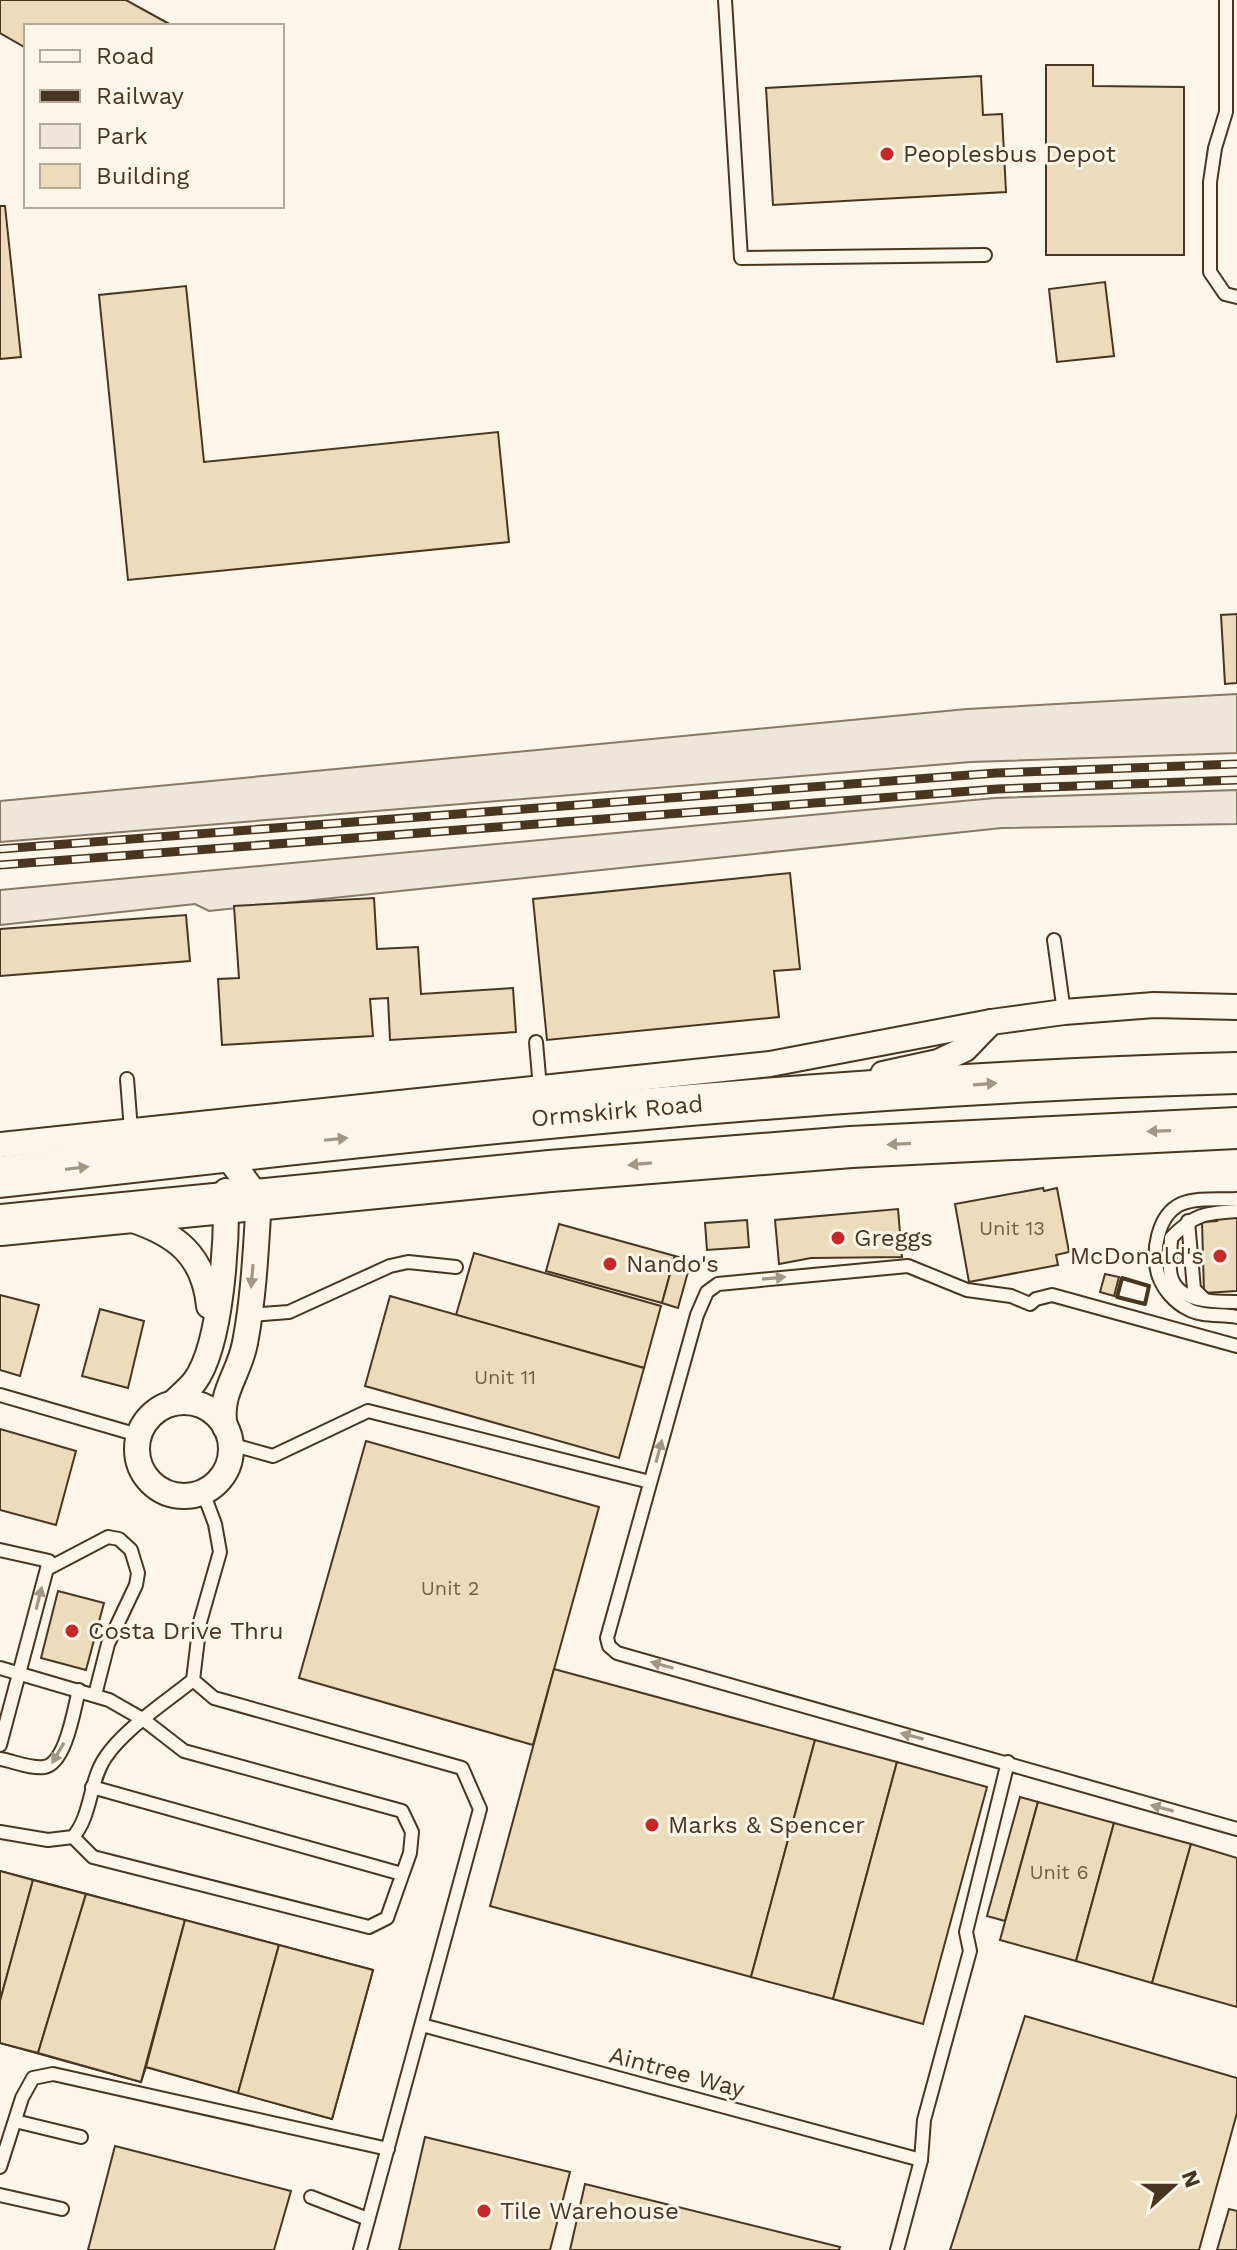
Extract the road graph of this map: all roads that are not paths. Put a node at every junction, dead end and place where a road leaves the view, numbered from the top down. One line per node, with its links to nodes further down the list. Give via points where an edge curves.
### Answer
1 (725, 0): 3 (lane, via 741,258)
2 (1226, 0): 4 (lane, via 1226,112 1210,182 1210,272 1225,294)
3 (985, 255)
4 (1237, 297)
5 (1054, 940): 7 (lane)
6 (1237, 1007): 7 (street, via 1154,1005)
7 (1064, 1012): 8 (street)
8 (991, 1022): 12 (street, via 770,1064); 13 (street, via 965,1049 938,1062)
9 (536, 1042): 12 (lane)
10 (1219, 1077): 13 (highway, Ormskirk Road, one-way to 10, via 991,1083)
11 (127, 1079): 15 (lane)
12 (540, 1088): 15 (street)
13 (711, 1104): 17 (highway, Ormskirk Road, one-way to 13)
14 (1237, 1128): 20 (highway, one-way to 20, via 851,1147)
15 (131, 1130): 16 (street)
16 (0, 1145)
17 (225, 1153): 18 (highway, Ormskirk Road, one-way to 17); 20 (street); 20 (street)
18 (0, 1177)
19 (1237, 1199): 29 (lane, via 1182,1203 1168,1212 1156,1257 1159,1276 1176,1302 1191,1312)
20 (243, 1200): 22 (highway); 28 (street, one-way to 28); 31 (street, via 225,1237)
21 (1237, 1211): 23 (lane, via 1205,1213)
22 (113, 1213): 24 (highway); 31 (street, via 166,1233 196,1263 208,1297)
23 (1188, 1221): 26 (lane, via 1194,1289); 26 (lane, via 1171,1238 1171,1278 1185,1294)
24 (0, 1225)
25 (456, 1267): 28 (lane, via 408,1262 390,1266 289,1312)
26 (1207, 1302): 27 (lane)
27 (1237, 1302)
28 (249, 1315): 35 (street, via 238,1368 223,1399)
29 (1237, 1317)
30 (1237, 1346): 36 (lane, one-way to 30, via 703,1298 725,1282 908,1266 967,1290 1030,1304 1052,1295)
31 (210, 1348): 33 (street, via 195,1380)
32 (0, 1395): 34 (lane)
33 (173, 1403): 34 (street, via 151,1414); 35 (street, via 203,1406 216,1415)
34 (138, 1435): 37 (street, via 139,1465 147,1479 173,1495)
35 (228, 1436): 36 (lane, via 273,1456 368,1411); 37 (street, via 230,1459 215,1484)
36 (650, 1482): 48 (lane, one-way to 36, via 612,1650 607,1638)
37 (203, 1492): 42 (lane, via 220,1552 200,1622)
38 (0, 1550): 39 (lane, via 49,1561)
39 (47, 1569): 41 (lane, one-way to 39); 44 (lane, via 108,1537 131,1550 136,1585 108,1644)
40 (0, 1668): 41 (lane)
41 (20, 1673): 43 (lane); 46 (lane)
42 (193, 1680): 45 (lane); 54 (lane, via 214,1698 462,1768 480,1809)
43 (79, 1690): 44 (lane); 47 (lane, one-way to 47, via 63,1749 53,1764 43,1768)
44 (95, 1695): 45 (lane)
45 (144, 1720): 49 (lane, via 105,1758); 53 (lane, via 184,1751 402,1811 412,1832)
46 (0, 1745)
47 (0, 1759)
48 (1008, 1762): 50 (lane, one-way to 48); 58 (lane, via 966,1932 970,1951 924,2120)
49 (92, 1787): 52 (lane, via 82,1827); 53 (lane)
50 (1237, 1829)
51 (0, 1832): 52 (lane, via 48,1840)
52 (73, 1837): 53 (lane, via 93,1857 369,1927 387,1918)
53 (402, 1874)
54 (422, 2025): 57 (lane); 58 (lane, Aintree Way)
55 (15, 2121): 56 (lane); 57 (lane, via 33,2078 53,2074); 59 (lane)
56 (81, 2137)
57 (388, 2149): 63 (lane)
58 (921, 2160): 65 (lane)
59 (0, 2167)
60 (0, 2195): 62 (lane)
61 (311, 2197): 63 (lane)
62 (62, 2209)
63 (368, 2219): 64 (lane)
64 (360, 2250)
65 (897, 2250)

